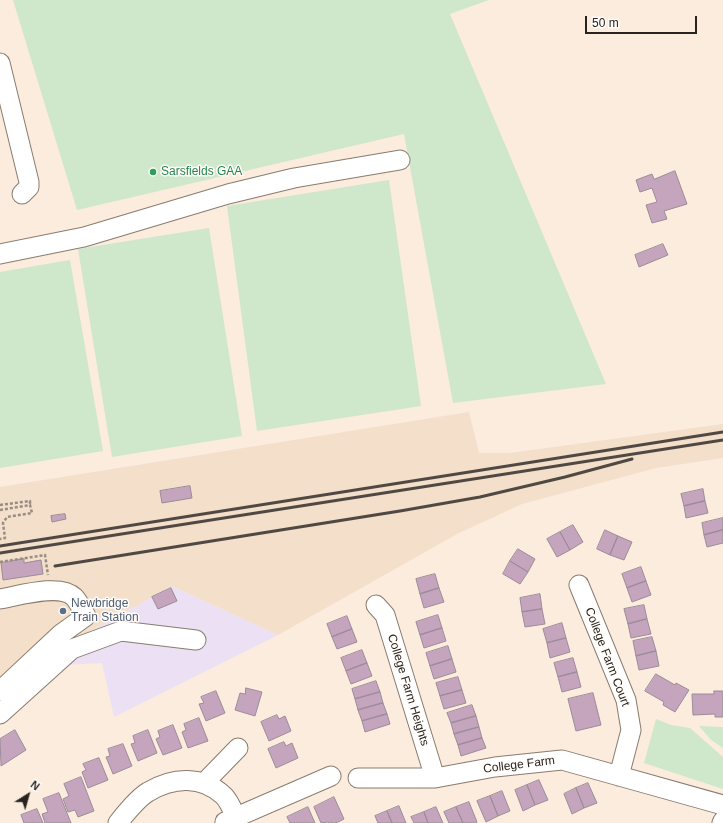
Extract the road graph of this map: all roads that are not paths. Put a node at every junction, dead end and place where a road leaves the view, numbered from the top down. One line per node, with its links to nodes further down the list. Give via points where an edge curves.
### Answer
1 (0, 62): 2 (street)
2 (7, 121): 4 (street, via 29,182 29,187)
3 (400, 160): 5 (street, via 294,178 228,194 84,237)
4 (22, 194)
5 (0, 254)
6 (579, 585): 14 (street, College Farm Court, via 626,700 630,730)
7 (0, 599): 10 (street, via 53,590 64,591 74,597 86,616 61,634)
8 (376, 605): 16 (street, College Farm Heights, via 385,615)
9 (196, 640): 11 (street, via 121,631 72,648)
10 (0, 691)
11 (0, 714)
12 (238, 748): 17 (street)
13 (331, 776): 19 (street)
14 (618, 776): 16 (street, College Farm, via 562,760 495,767); 18 (street, College Farm)
15 (358, 778): 16 (street, College Farm)
16 (435, 778)
17 (204, 782): 19 (street, via 225,796); 20 (street, via 171,782 147,793)
18 (723, 805)
19 (230, 820)
20 (121, 821)

